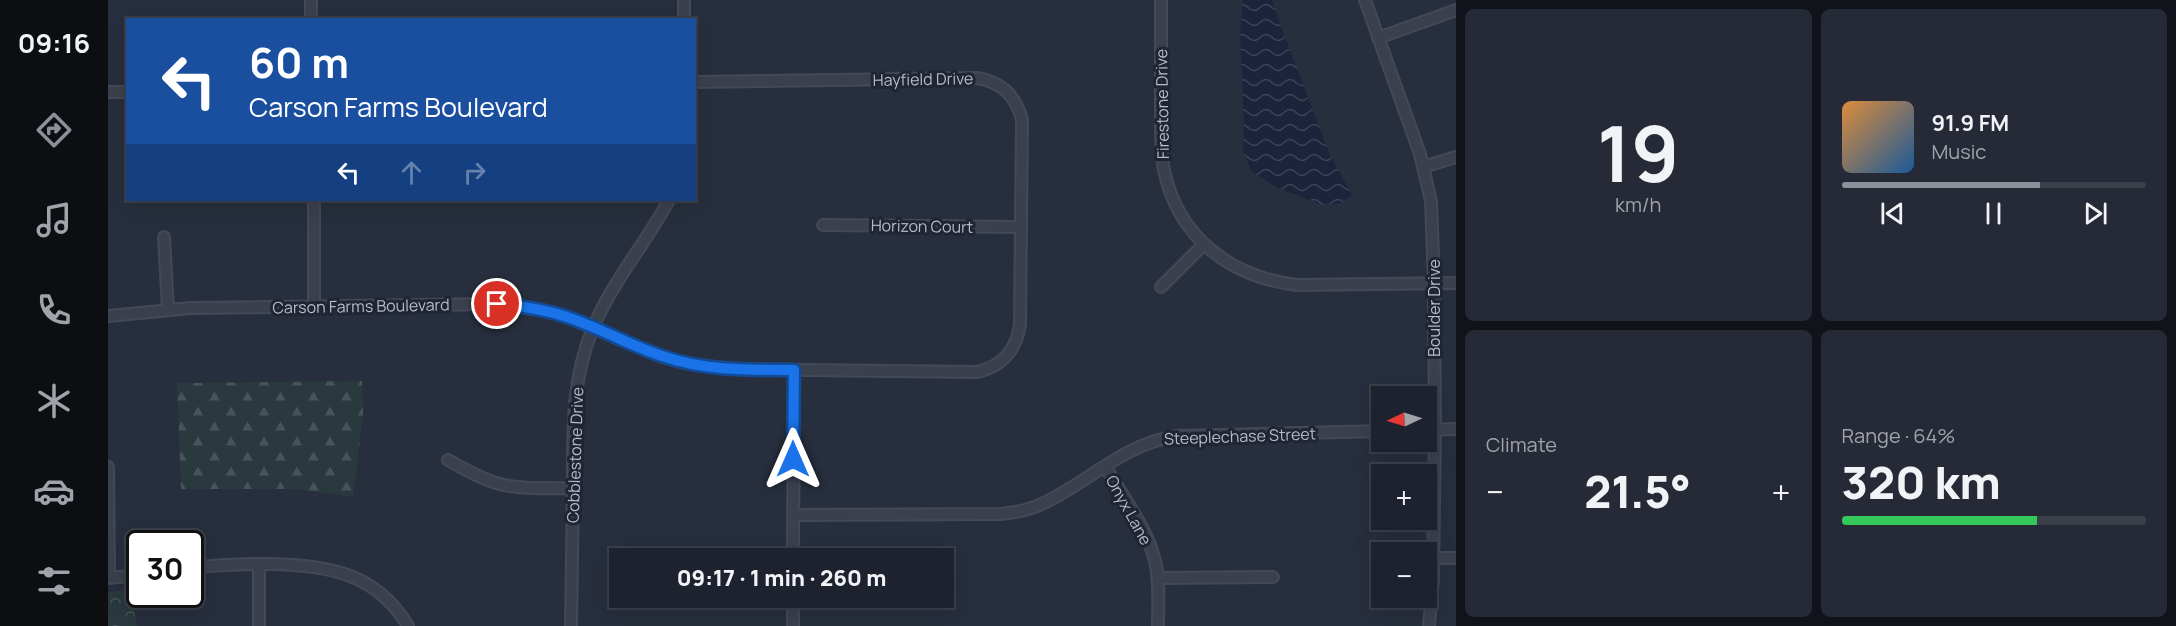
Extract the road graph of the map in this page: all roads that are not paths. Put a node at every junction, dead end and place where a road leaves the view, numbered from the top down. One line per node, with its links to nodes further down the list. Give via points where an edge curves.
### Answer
1 (311, 0): 6 (street)
2 (684, 0): 7 (street)
3 (1161, 0): 19 (street, Firestone Drive, via 1163,167 1173,200)
4 (1365, 0): 8 (street, Boulder Drive)
5 (1456, 10): 8 (street)
6 (311, 18)
7 (684, 18)
8 (1378, 38): 13 (street, Boulder Drive)
9 (696, 82): 17 (street, Hayfield Drive, via 988,80 1008,91 1020,110)
10 (108, 92): 11 (street)
11 (126, 92)
12 (1456, 157): 13 (street)
13 (1423, 167): 21 (street, Boulder Drive, via 1431,201)
14 (314, 201): 23 (street)
15 (668, 201): 26 (street, Cobblestone Drive)
16 (823, 225): 17 (street, Horizon Court)
17 (1021, 227): 27 (street, Carson Farms Boulevard, via 1018,337 1007,357 998,364 977,372)
18 (164, 237): 24 (street)
19 (1204, 244): 21 (street, Firestone Drive, via 1243,272 1280,283); 22 (street)
20 (1456, 283): 21 (street, Firestone Drive)
21 (1434, 284): 28 (street, Boulder Drive)
22 (1161, 287)
23 (314, 307): 24 (street, Carson Farms Boulevard); 26 (street, Carson Farms Boulevard, via 507,305 542,310)
24 (168, 309): 25 (street, Carson Farms Boulevard)
25 (108, 316)
26 (593, 328): 27 (street, Carson Farms Boulevard, via 684,363 729,369); 36 (street, Cobblestone Drive, via 574,402)
27 (794, 370): 37 (street)
28 (1432, 386)
29 (1456, 429): 30 (street)
30 (1437, 430)
31 (1371, 431): 34 (street, Steeplechase Street, via 1159,438)
32 (1432, 452): 38 (street, Boulder Drive)
33 (448, 460): 36 (street, via 498,484)
34 (1105, 466): 37 (street, Steeplechase Street, via 1046,502 1001,514); 47 (street, Onyx Lane, via 1144,531)
35 (108, 467): 46 (street)
36 (573, 488): 52 (street, Cobblestone Drive)
37 (793, 514): 39 (street)
38 (1434, 542)
39 (793, 548)
40 (1437, 558): 41 (street)
41 (1456, 558)
42 (259, 564): 43 (street); 50 (street); 51 (street, via 305,564 345,573 379,592)
43 (204, 567)
44 (126, 576): 46 (street)
45 (1273, 577): 47 (street)
46 (109, 578)
47 (1158, 578): 54 (street, Onyx Lane)
48 (793, 608): 53 (street)
49 (1432, 608): 55 (street, Boulder Drive)
50 (259, 626)
51 (408, 626)
52 (572, 626)
53 (793, 626)
54 (1158, 626)
55 (1429, 626)

